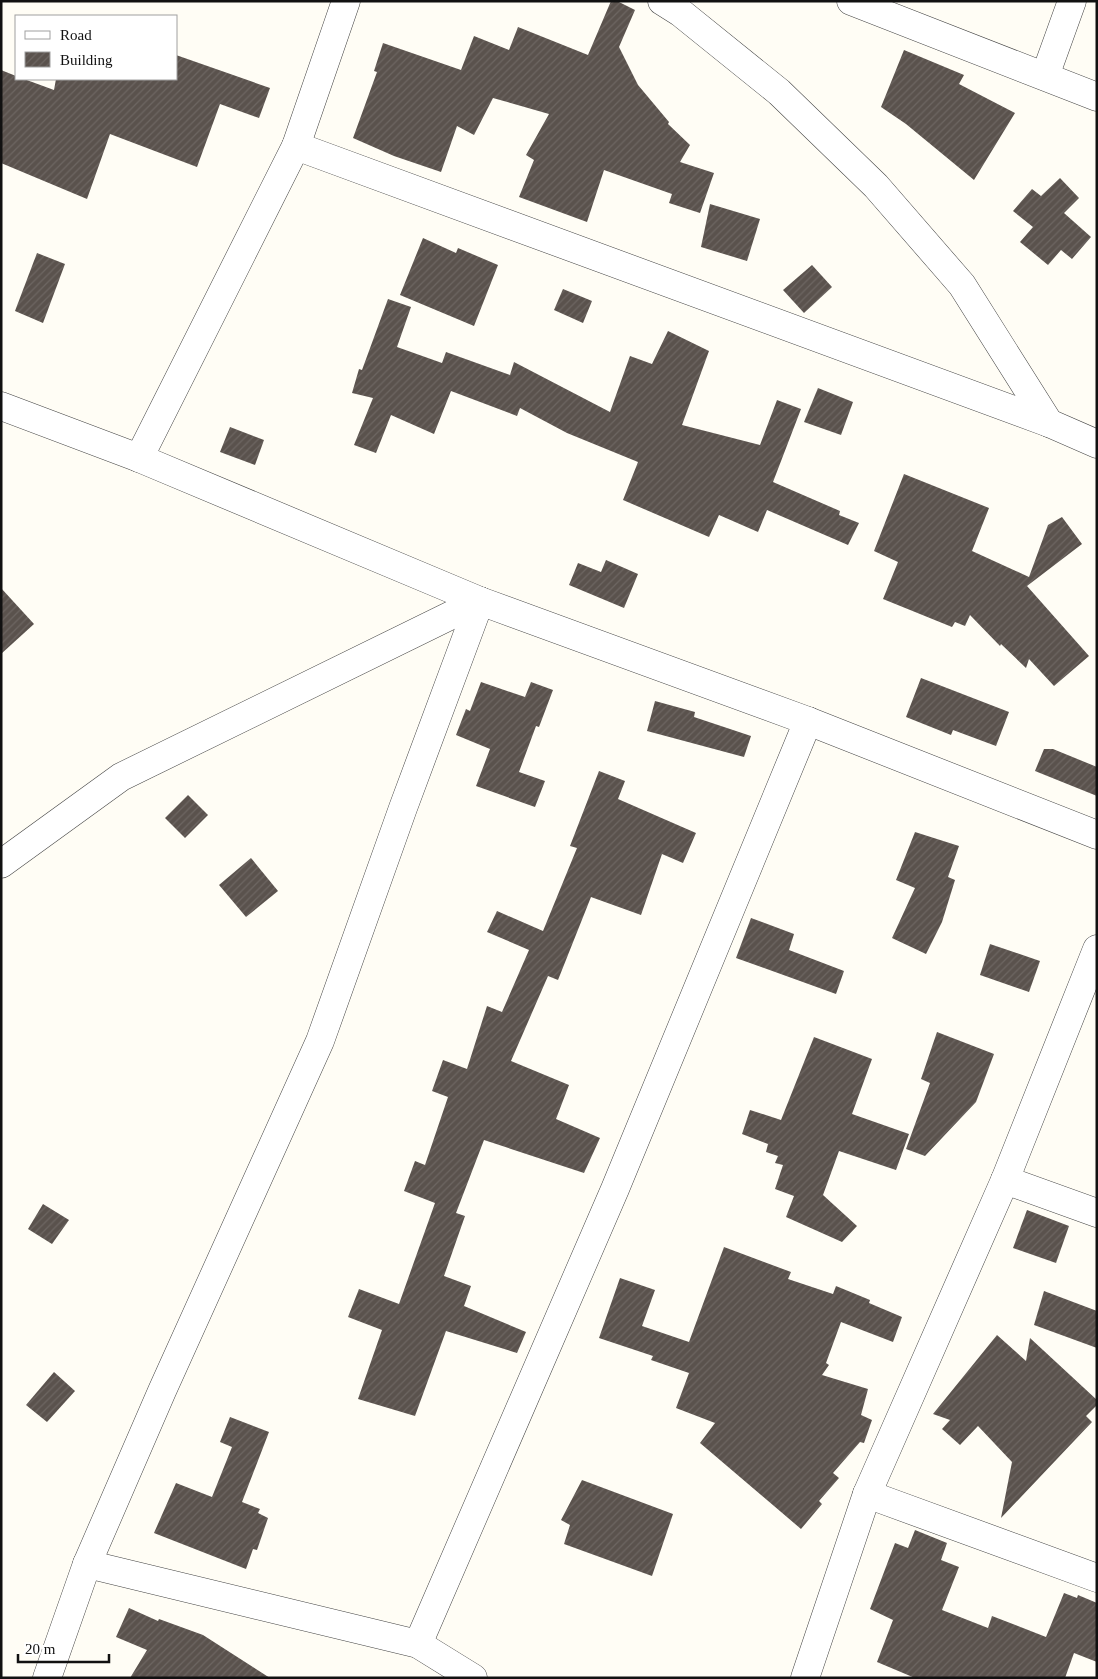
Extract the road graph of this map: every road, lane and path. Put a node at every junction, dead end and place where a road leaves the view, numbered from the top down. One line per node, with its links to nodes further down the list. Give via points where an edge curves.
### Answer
1 (346, 1): 7 (street)
2 (852, 1): 5 (street)
3 (1072, 1): 5 (street)
4 (676, 5): 9 (street, via 780,92 876,186 962,285)
5 (1045, 76): 6 (street)
6 (1097, 97)
7 (296, 146): 9 (street); 11 (street)
8 (1, 406): 11 (street)
9 (1049, 423): 10 (street)
10 (1097, 444)
11 (139, 458): 12 (street)
12 (480, 601): 13 (street); 15 (street, via 122,777); 20 (street, via 320,1041)
13 (808, 721): 14 (street); 22 (street, via 615,1189)
14 (1097, 835)
15 (1, 864)
16 (1097, 949): 17 (street)
17 (1005, 1180): 18 (street); 19 (street)
18 (1097, 1213)
19 (867, 1494): 21 (street); 25 (street)
20 (87, 1564): 22 (street); 23 (street)
21 (1097, 1578)
22 (418, 1644): 24 (street)
23 (47, 1678)
24 (473, 1678)
25 (805, 1678)

